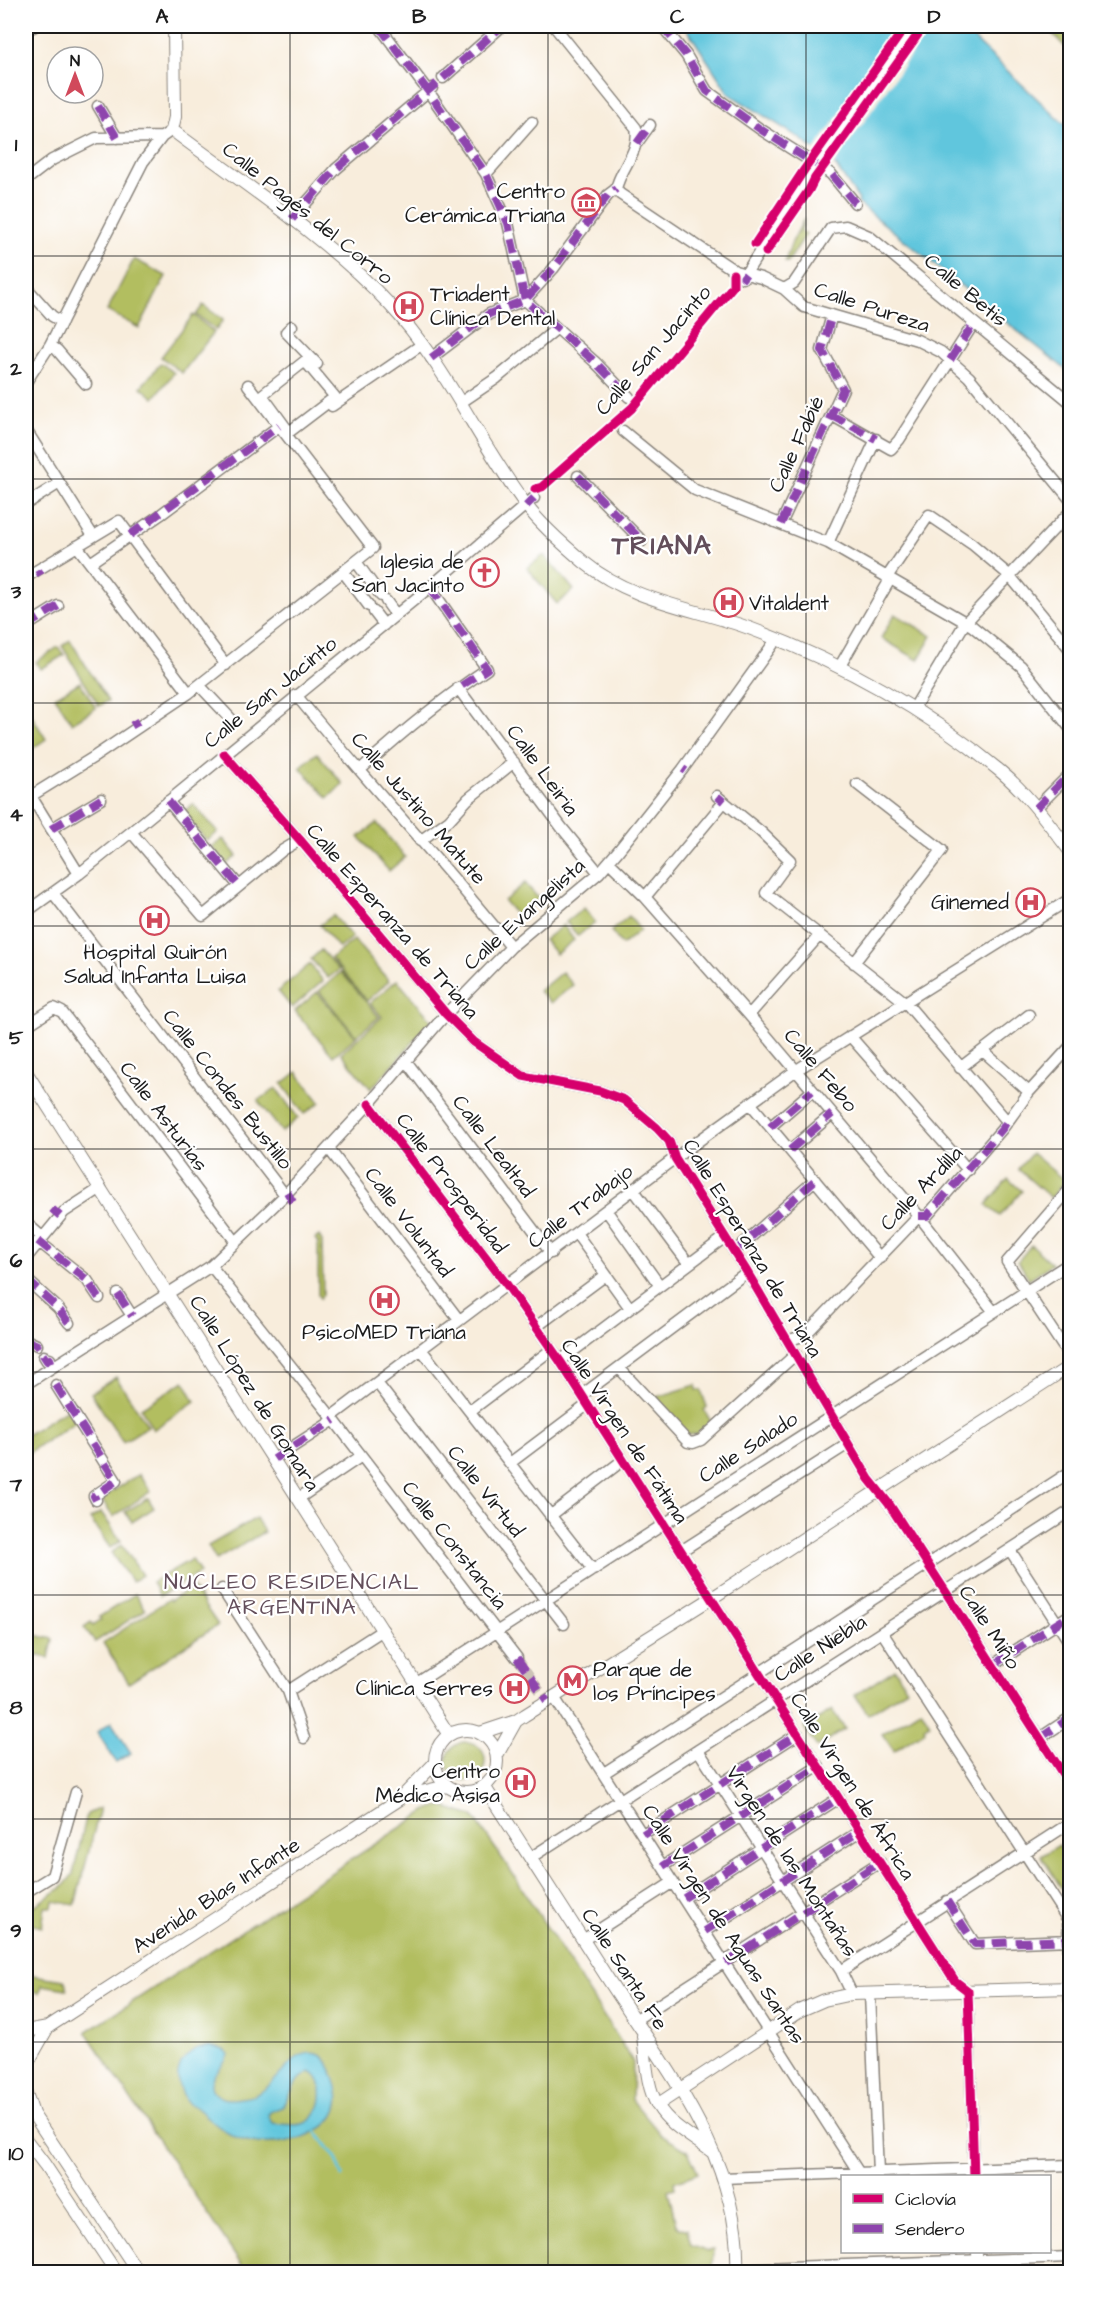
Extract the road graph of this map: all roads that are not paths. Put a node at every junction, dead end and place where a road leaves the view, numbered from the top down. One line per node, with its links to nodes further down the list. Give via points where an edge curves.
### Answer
1 (34, 26): 8 (street)
2 (174, 26): 14 (main road, via 174,117)
3 (379, 26): 10 (street)
4 (502, 26): 9 (street)
5 (554, 26): 16 (street, via 632,122)
6 (662, 26): 20 (street, via 686,55 707,91 831,174)
7 (916, 26): 22 (street, bridge, via 809,174)
8 (26, 30)
9 (443, 78)
10 (430, 89): 17 (street); 21 (street, via 336,169)
11 (98, 106): 15 (street)
12 (532, 122): 17 (street)
13 (650, 125): 16 (street)
14 (167, 133): 15 (street); 21 (main road, Calle Pagés del Corro); 27 (street, via 143,162)
15 (117, 138): 18 (street, via 96,138 52,160)
16 (637, 143): 19 (street)
17 (486, 174): 25 (street, via 508,223)
18 (26, 180)
19 (616, 189): 22 (street, Calle Pureza); 25 (street)
20 (855, 203)
21 (292, 219): 32 (main road, Calle Pagés del Corro, via 390,305)
22 (744, 277): 24 (street, Calle Pureza, via 761,278)
23 (26, 287): 27 (street)
24 (784, 289): 26 (street, Calle Pureza, via 804,307); 28 (street, Calle Betis, via 794,283 829,231 842,226 862,231)
25 (525, 300): 30 (street); 34 (street, via 489,314)
26 (832, 315): 35 (street, Calle Pureza, via 917,340); 43 (street, Calle Fabié, via 822,351 843,389)
27 (62, 322): 31 (street)
28 (974, 323): 35 (street); 41 (street, Calle Betis)
29 (292, 326): 33 (street, via 286,332)
30 (556, 329): 40 (street); 42 (street)
31 (50, 345): 36 (street); 37 (street)
32 (421, 345): 34 (main road, Calle Pagés del Corro); 39 (street)
33 (308, 352): 38 (street); 39 (street)
34 (431, 358): 42 (main road, Calle Pagés del Corro)
35 (950, 360): 47 (street, via 895,445 891,448); 51 (street, Calle Pureza, via 969,377)
36 (26, 382)
37 (86, 384)
38 (255, 391): 38 (street, via 289,432 335,397 305,361); 44 (street)
39 (344, 397): 48 (street)
40 (629, 397)
41 (1071, 402)
42 (460, 403): 52 (main road, Calle Pagés del Corro)
43 (827, 419): 47 (street); 55 (street, Calle Fabié)
44 (279, 426): 48 (street); 56 (street)
45 (26, 430): 50 (street)
46 (623, 431): 55 (street, via 695,490)
47 (876, 439): 59 (street)
48 (290, 440): 62 (street, via 373,548)
49 (578, 476): 58 (street)
50 (58, 484): 53 (street); 57 (street)
51 (1071, 499)
52 (530, 502): 67 (street, Calle San Jacinto); 73 (main road, Calle Pagés del Corro, via 586,564 605,576 645,596)
53 (26, 504)
54 (1071, 512): 64 (street)
55 (781, 524): 59 (street)
56 (130, 535): 57 (street, via 119,521); 61 (street); 75 (street)
57 (93, 536): 60 (street)
58 (642, 541)
59 (828, 543): 66 (street)
60 (77, 546): 61 (street); 65 (street, via 40,573)
61 (90, 563): 79 (street)
62 (357, 563): 63 (street); 69 (street)
63 (344, 573): 71 (street); 75 (street)
64 (1010, 575): 66 (street, via 929,515); 70 (street); 74 (street)
65 (26, 577)
66 (887, 577): 70 (street); 76 (street, via 888,583)
67 (430, 587): 69 (street, Calle San Jacinto); 78 (street, via 487,669)
68 (58, 606): 72 (street)
69 (396, 615): 71 (street, Calle San Jacinto)
70 (965, 623): 81 (street); 82 (street, via 1021,666)
71 (384, 625): 80 (street, Calle San Jacinto)
72 (26, 626)
73 (776, 640): 76 (main road, Calle Pagés del Corro); 98 (street, Calle Evangelista, via 684,770)
74 (1071, 649)
75 (226, 665): 77 (street)
76 (840, 666): 81 (main road, Calle Pagés del Corro)
77 (199, 685): 79 (street); 83 (street)
78 (458, 688): 85 (street, Calle Leiria); 86 (street)
79 (189, 693): 89 (street, via 135,724 94,757)
80 (296, 695): 83 (street, Calle San Jacinto); 86 (street, Calle Justino Matute)
81 (914, 708): 92 (main road, Calle Pagés del Corro, via 1002,772)
82 (1071, 728)
83 (246, 736): 84 (street, Calle San Jacinto)
84 (224, 754): 91 (street, Calle San Jacinto); 95 (street, Calle Esperanza de Triana)
85 (514, 762): 96 (street); 99 (street, Calle Leiria)
86 (360, 771): 96 (street, Calle Justino Matute)
87 (1071, 774): 92 (street)
88 (857, 784): 108 (street, via 942,850)
89 (28, 792): 93 (street)
90 (101, 799): 93 (street)
91 (168, 801): 94 (street, Calle San Jacinto); 101 (street)
92 (1036, 808): 97 (main road, Calle Pagés del Corro)
93 (51, 829): 100 (street)
94 (131, 832): 100 (street, Calle San Jacinto); 101 (street, via 201,915 206,915)
95 (300, 840): 101 (street); 110 (street, Calle Esperanza de Triana)
96 (420, 841): 107 (street, Calle Justino Matute)
97 (1071, 851)
98 (609, 862): 99 (street, Calle Evangelista); 103 (street, Calle Febo)
99 (599, 873): 107 (street, Calle Evangelista)
100 (79, 874): 102 (street, Calle San Jacinto)
101 (239, 886)
102 (53, 892): 105 (street, Calle San Jacinto); 136 (street, Calle Condes Bustillo)
103 (645, 897): 106 (street, via 720,800 761,831 790,860 766,893); 111 (street, Calle Febo)
104 (1071, 899): 109 (street, Calle Trabajo)
105 (26, 912)
106 (819, 936): 108 (street); 111 (street)
107 (511, 947): 110 (street, Calle Evangelista)
108 (854, 963): 109 (street)
109 (906, 1003): 114 (street, Calle Trabajo); 118 (street)
110 (446, 1014): 117 (street, Calle Evangelista); 130 (street, Calle Esperanza de Triana, via 474,1042 523,1076 600,1091 624,1100 669,1141)
111 (749, 1015): 119 (street, Calle Febo)
112 (1029, 1015): 116 (street)
113 (26, 1026): 143 (street, Calle Asturias, via 54,1008 62,1012)
114 (850, 1036): 119 (street, Calle Trabajo); 131 (street)
115 (1071, 1047): 122 (street, Calle Ardilla)
116 (983, 1050): 118 (street); 122 (street)
117 (406, 1061): 124 (street, Calle Evangelista); 145 (street, Calle Lealtad)
118 (960, 1068): 126 (street)
119 (795, 1071): 121 (street, Calle Febo); 123 (street, Calle Trabajo)
120 (26, 1072): 133 (main road, Calle López de Gomara)
121 (812, 1091): 125 (street, Calle Febo); 127 (street)
122 (1029, 1092): 126 (street, Calle Ardilla)
123 (750, 1102): 127 (street); 130 (street, Calle Trabajo)
124 (369, 1104): 128 (street, Calle Evangelista); 154 (street, Calle Prosperidad)
125 (832, 1114): 129 (street); 138 (street, Calle Febo)
126 (1007, 1122): 131 (street, Calle Ardilla)
127 (771, 1126): 129 (street)
128 (329, 1149): 136 (street, Calle Evangelista); 163 (street, Calle Voluntad)
129 (790, 1150): 132 (street)
130 (675, 1158): 134 (street, Calle Trabajo); 141 (street, Calle Esperanza de Triana)
131 (968, 1170): 138 (street, Calle Ardilla, via 927,1216)
132 (814, 1180): 144 (street); 147 (street)
133 (100, 1188): 142 (street, via 56,1213); 158 (main road, Calle López de Gomara)
134 (633, 1189): 137 (street, Calle Trabajo); 149 (street)
135 (1071, 1189): 156 (street, via 1007,1262)
136 (288, 1196): 143 (street, Calle Evangelista)
137 (606, 1210): 140 (street, Calle Trabajo); 155 (street)
138 (919, 1216): 147 (street, Calle Ardilla); 161 (street, Calle Febo)
139 (26, 1223): 142 (street)
140 (576, 1233): 145 (street, Calle Trabajo); 152 (street)
141 (725, 1237): 144 (street, Calle Esperanza de Triana); 149 (street)
142 (40, 1239): 146 (street); 159 (street, via 87,1280)
143 (236, 1242): 150 (street, Calle Evangelista)
144 (734, 1252): 151 (street, Calle Esperanza de Triana)
145 (551, 1253): 154 (street, Calle Trabajo)
146 (26, 1258)
147 (880, 1258): 167 (street, Calle Ardilla, via 805,1335)
148 (1071, 1263): 156 (street, Calle Salado)
149 (689, 1264): 155 (street)
150 (211, 1266): 158 (street, Calle Evangelista); 184 (street, Calle Constancia)
151 (747, 1272): 167 (street, Calle Esperanza de Triana); 177 (street)
152 (606, 1275): 160 (street); 165 (street)
153 (26, 1279): 164 (street)
154 (507, 1285): 163 (street, Calle Trabajo); 165 (street, Calle Virgen de Fátima)
155 (660, 1286): 160 (street)
156 (1027, 1292): 161 (street, Calle Salado); 173 (street)
157 (118, 1294): 162 (street)
158 (169, 1294): 162 (street, Calle Evangelista); 187 (main road, Calle López de Gomara)
159 (99, 1298)
160 (630, 1308): 174 (street)
161 (994, 1312): 183 (street, Calle Salado)
162 (132, 1316): 176 (street, Calle Evangelista)
163 (459, 1320): 169 (street, Calle Trabajo)
164 (69, 1323)
165 (536, 1327): 170 (street, Calle Virgen de Fátima)
166 (26, 1340): 168 (street)
167 (788, 1341): 171 (street, Calle Esperanza de Triana)
168 (37, 1345)
169 (421, 1349): 178 (street, Calle Trabajo); 182 (street)
170 (551, 1350): 174 (street, Calle Virgen de Fátima); 182 (street)
171 (796, 1354): 177 (street, via 693,1443); 183 (street, Calle Esperanza de Triana)
172 (44, 1356): 176 (street)
173 (1071, 1358)
174 (560, 1361): 181 (street, Calle Virgen de Fátima)
175 (1071, 1365): 191 (main road)
176 (53, 1366): 179 (street, Calle Evangelista)
177 (620, 1369): 181 (street)
178 (377, 1383): 184 (street, Calle Trabajo); 204 (street, Calle Virtud)
179 (26, 1384)
180 (56, 1385): 193 (street, via 116,1481 93,1496)
181 (585, 1400): 188 (street, Calle Virgen de Fátima); 189 (street)
182 (470, 1411): 189 (street)
183 (832, 1417): 185 (street, Calle Esperanza de Triana); 196 (street, Calle Salado)
184 (333, 1419): 186 (street, Calle Constancia); 187 (street, Calle Trabajo)
185 (848, 1444): 191 (street, Calle Esperanza de Triana); 198 (street)
186 (360, 1457): 192 (street); 209 (street, Calle Constancia)
187 (274, 1459): 192 (main road, Calle López de Gomara)
188 (622, 1461): 195 (street); 196 (street, Calle Virgen de Fátima)
189 (510, 1463): 195 (street)
190 (1071, 1472): 199 (street)
191 (878, 1490): 199 (street, Calle Miño); 203 (main road)
192 (299, 1498): 208 (main road, Calle López de Gomara)
193 (96, 1500)
194 (1071, 1511): 197 (street, Calle Niebla)
195 (550, 1516): 200 (street)
196 (664, 1524): 198 (street, Calle Virgen de Fátima); 200 (street, Calle Salado)
197 (1010, 1550): 202 (street, Calle Niebla); 206 (street)
198 (681, 1551): 203 (street, Calle Virgen de Fátima)
199 (928, 1564): 202 (street, Calle Miño); 214 (street)
200 (593, 1570): 204 (street, Calle Salado)
201 (222, 1589): 216 (street)
202 (945, 1591): 210 (street, Calle Niebla); 213 (street, Calle Miño)
203 (712, 1598): 214 (street, Calle Virgen de África); 217 (main road)
204 (546, 1600): 207 (street, Calle Virtud); 209 (street, Calle Salado)
205 (1071, 1615): 206 (street)
206 (1058, 1623): 211 (street); 213 (street)
207 (564, 1624)
208 (383, 1630): 215 (main road, Calle López de Gomara); 216 (street)
209 (498, 1631): 212 (street, Calle Constancia); 215 (street, Calle Salado)
210 (882, 1632): 218 (street, Calle Niebla); 244 (street)
211 (1071, 1643)
212 (517, 1658)
213 (993, 1665): 225 (street, Calle Miño)
214 (760, 1673): 218 (street, Calle Virgen de África); 230 (street)
215 (417, 1683): 223 (main road, Calle López de Gomara)
216 (288, 1691): 224 (street)
217 (554, 1697): 220 (main road); 230 (street, Calle Virgen de Aguas Santas)
218 (777, 1700): 222 (street, Calle Virgen de África); 226 (street, Calle Niebla)
219 (1071, 1718): 225 (street)
220 (516, 1721): 221 (main road); 227 (main road)
221 (480, 1733): 223 (main road, via 470,1730); 227 (main road, via 494,1746)
222 (798, 1734): 229 (street, Calle Virgen de África); 231 (street)
223 (449, 1735): 228 (main road, via 441,1742)
224 (304, 1738)
225 (1040, 1738): 232 (street, Calle Miño)
226 (698, 1750): 231 (street, Virgen de las Montañas); 238 (street, Calle Niebla)
227 (497, 1755): 234 (main road, via 497,1767)
228 (435, 1763): 233 (main road, via 438,1776); 236 (main road, Avenida Blas Infante)
229 (819, 1766): 237 (street, Calle Virgen de África); 239 (street)
230 (604, 1773): 238 (street, Calle Virgen de Aguas Santas)
231 (720, 1784): 239 (street, Virgen de las Montañas); 242 (street)
232 (1071, 1785)
233 (447, 1786): 234 (main road, via 465,1792); 236 (main road, Avenida Blas Infante)
234 (484, 1786): 245 (main road, Calle Santa Fe)
235 (76, 1792): 250 (street, via 52,1876)
236 (404, 1796): 267 (main road, Avenida Blas Infante)
237 (839, 1797): 241 (street, Calle Virgen de África); 243 (street)
238 (621, 1800): 242 (street, Calle Virgen de Aguas Santas); 245 (street, Calle Niebla)
239 (741, 1816): 243 (street, Virgen de las Montañas); 247 (street)
240 (1071, 1823): 244 (street)
241 (860, 1831): 246 (street, Calle Virgen de África); 248 (street)
242 (643, 1834): 247 (street, Calle Virgen de Aguas Santas)
243 (761, 1848): 248 (street, Virgen de las Montañas); 251 (street)
244 (1024, 1853): 252 (street); 254 (street)
245 (530, 1858): 257 (main road, Calle Santa Fe)
246 (880, 1862): 253 (street); 255 (street, Calle Virgen de África)
247 (663, 1866): 249 (street, Calle Virgen de Aguas Santas)
248 (782, 1881): 253 (street, Virgen de las Montañas); 256 (street)
249 (673, 1882): 251 (street, Calle Virgen de Aguas Santas); 257 (street)
250 (26, 1892)
251 (684, 1898): 256 (street, Calle Virgen de Aguas Santas)
252 (947, 1901): 255 (street); 258 (street, via 975,1944)
253 (803, 1913): 259 (street); 260 (street, Virgen de las Montañas)
254 (1067, 1913): 258 (street)
255 (917, 1921): 260 (street); 262 (street, Calle Virgen de África, via 955,1981)
256 (705, 1930): 259 (street, Calle Virgen de Aguas Santas)
257 (583, 1940): 266 (main road, Calle Santa Fe)
258 (1069, 1940): 261 (street)
259 (726, 1964): 266 (street); 269 (street, Calle Virgen de Aguas Santas)
260 (841, 1971): 263 (street, Virgen de las Montañas)
261 (1070, 1988): 262 (main road); 265 (street)
262 (968, 1991): 264 (main road); 280 (street)
263 (852, 1994): 264 (main road); 269 (main road, via 801,2010)
264 (870, 1994): 278 (street)
265 (1071, 2001)
266 (635, 2020): 270 (main road, Calle Santa Fe)
267 (48, 2027): 268 (main road); 271 (main road)
268 (26, 2031)
269 (769, 2031): 272 (main road); 279 (street, Calle Virgen de Aguas Santas)
270 (643, 2032): 272 (main road, Calle Santa Fe); 274 (main road)
271 (26, 2066)
272 (681, 2090): 274 (main road); 276 (main road, Calle Santa Fe)
273 (26, 2093): 286 (main road, via 33,2114)
274 (657, 2105): 276 (main road)
275 (26, 2140): 285 (main road)
276 (713, 2153): 281 (main road, Calle Santa Fe)
277 (1071, 2165): 280 (street)
278 (878, 2172): 279 (street); 280 (street)
279 (860, 2173): 281 (street)
280 (974, 2173)
281 (722, 2178): 284 (main road, Calle Santa Fe, via 734,2221)
282 (977, 2256): 283 (street); 284 (street); 287 (street)
283 (1071, 2257)
284 (737, 2271)
285 (116, 2272)
286 (138, 2272)
287 (978, 2272)

